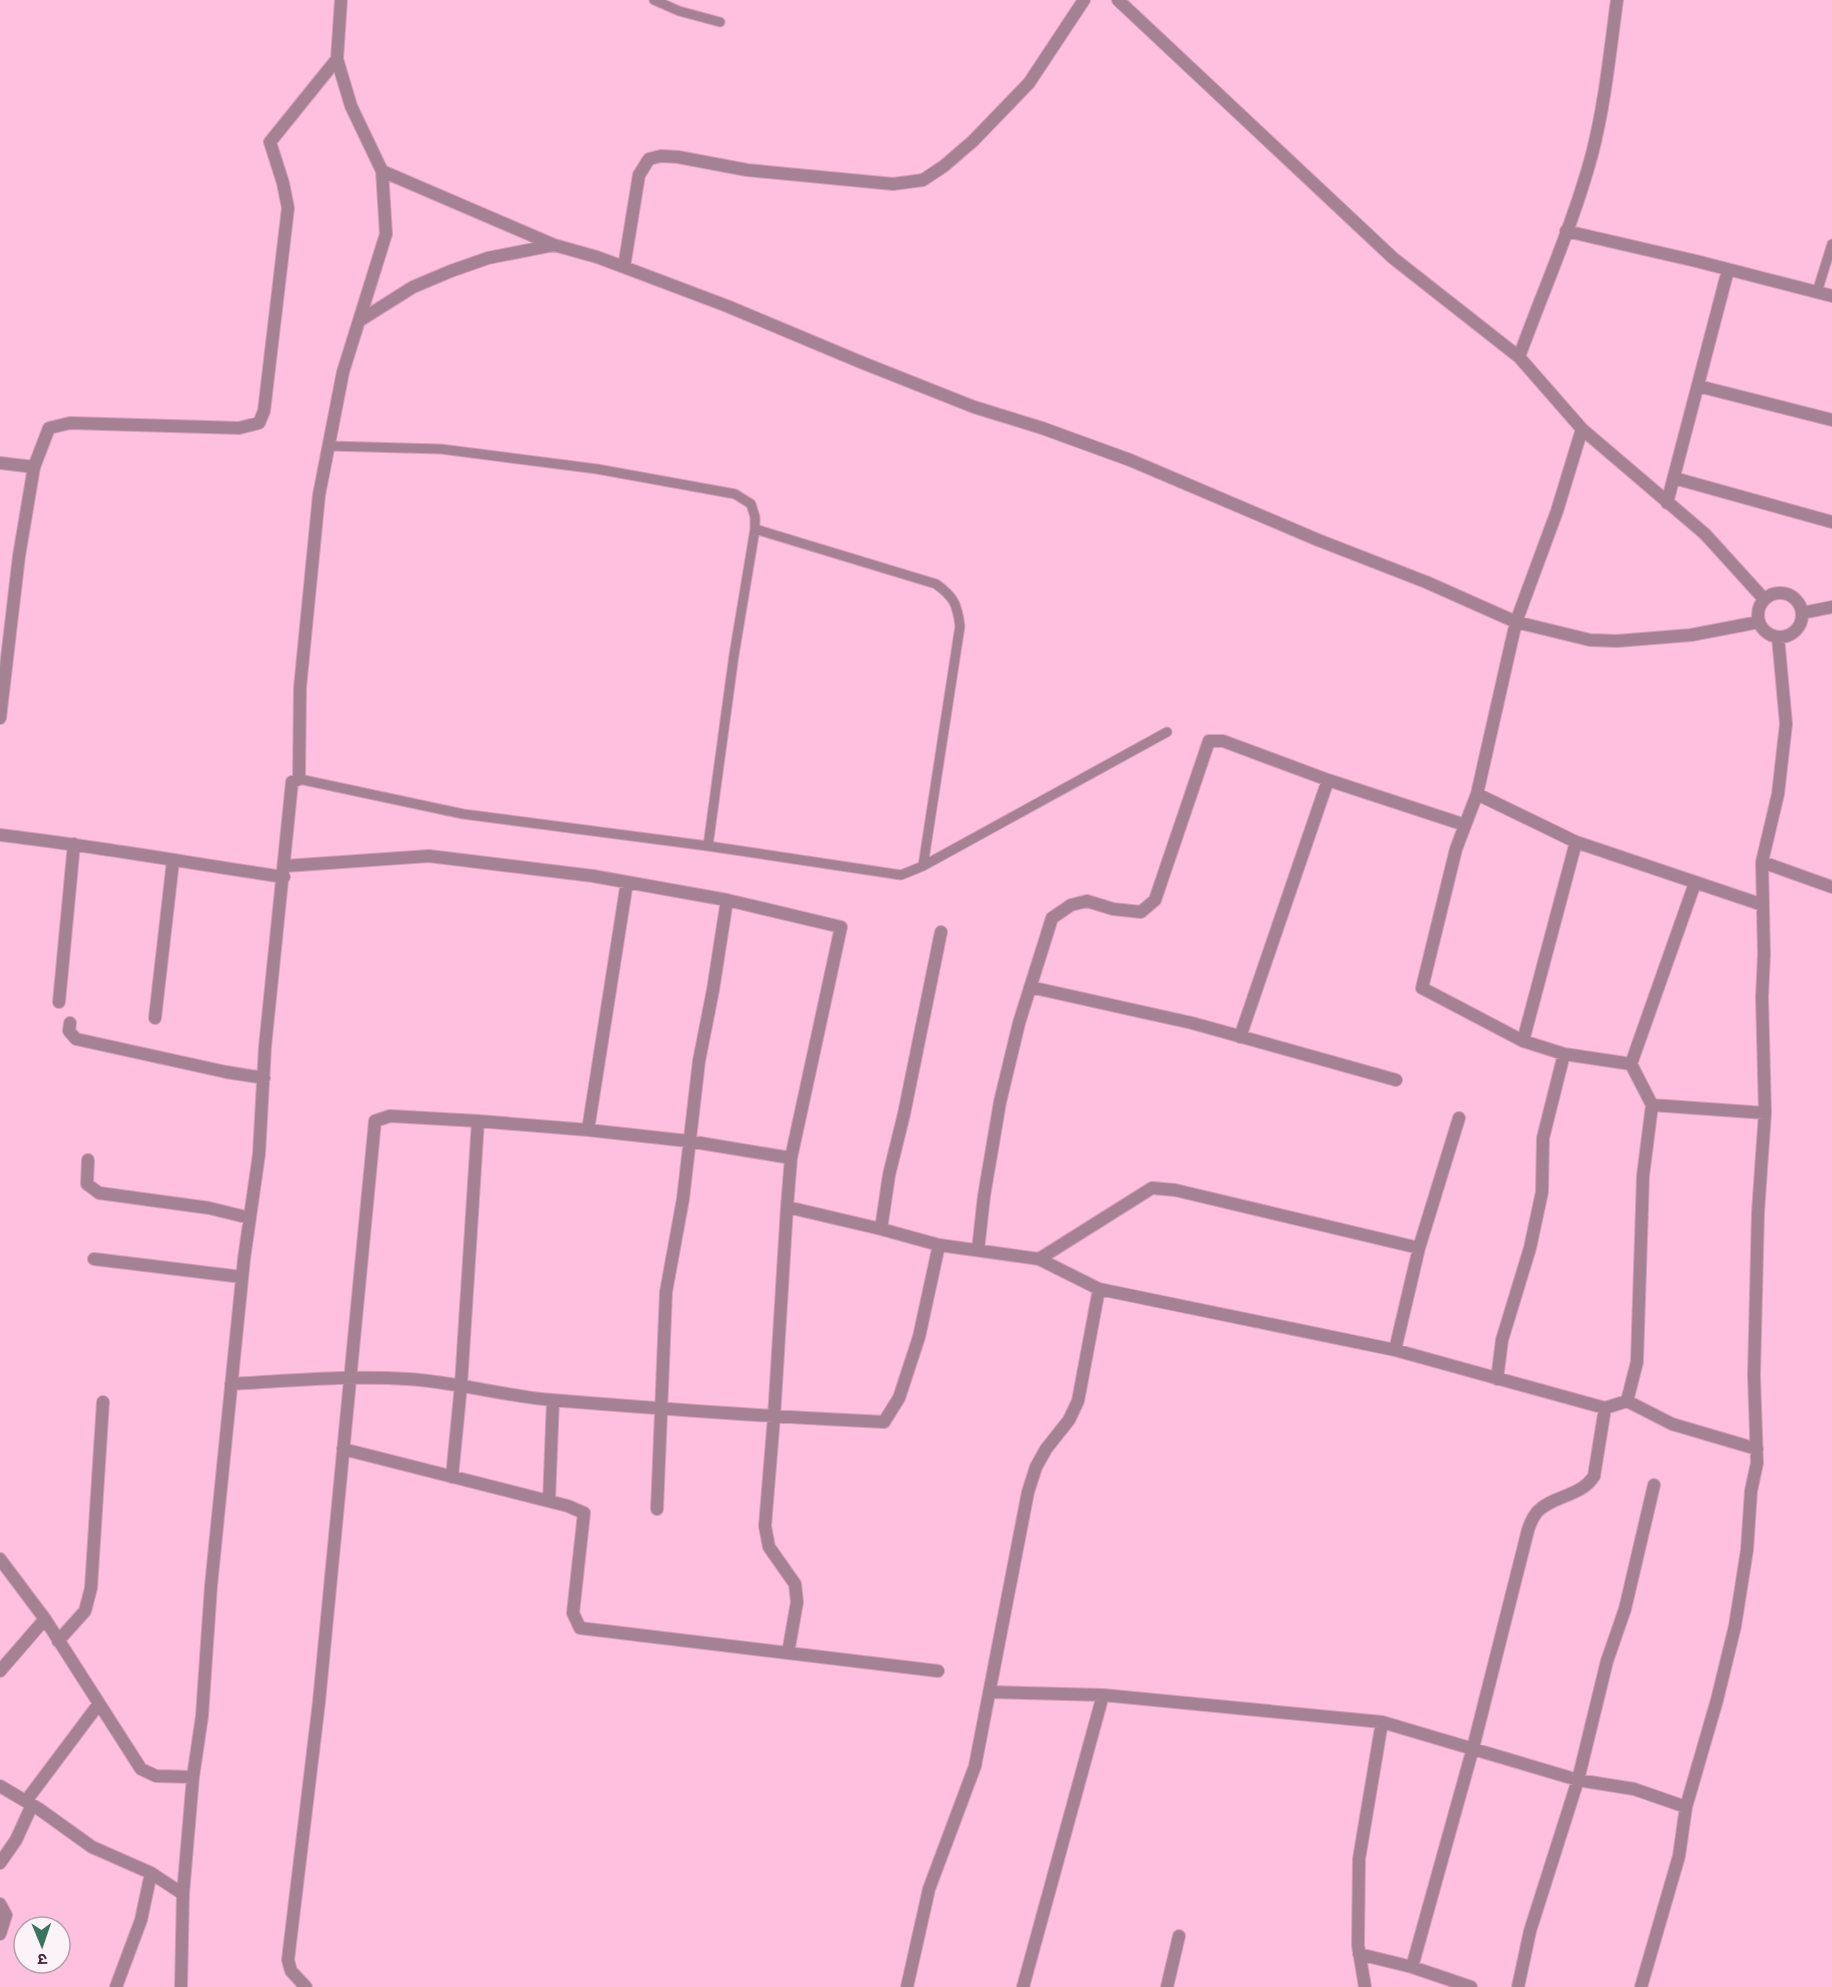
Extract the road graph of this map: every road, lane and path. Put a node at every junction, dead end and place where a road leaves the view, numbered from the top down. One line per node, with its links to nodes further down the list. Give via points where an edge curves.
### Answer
1 (341, 0): 7 (street)
2 (654, 0): 6 (lane)
3 (1083, 0): 12 (street, via 1029,83 973,141 923,180 893,184 747,170 678,157 649,159 639,176)
4 (1118, 0): 17 (street, via 1393,258)
5 (1617, 0): 9 (street, via 1592,153)
6 (720, 22)
7 (337, 59): 8 (street, via 351,106); 23 (street, via 270,142 288,208 264,411 259,423 239,428 70,423 49,428)
8 (382, 171): 11 (street); 16 (street, via 386,234)
9 (1566, 231): 13 (street); 17 (street)
10 (1832, 244): 14 (lane)
11 (554, 245): 12 (street); 16 (street, via 488,258 451,271 412,287)
12 (624, 267): 31 (street, via 974,407 1130,460)
13 (1728, 270): 14 (street); 18 (street)
14 (1817, 292): 15 (street)
15 (1832, 296)
16 (359, 321): 21 (street, via 343,372)
17 (1519, 357): 20 (street)
18 (1698, 386): 19 (street); 24 (street)
19 (1832, 420)
20 (1582, 429): 25 (street); 31 (street)
21 (329, 446): 27 (lane, via 441,449 735,494 751,504); 36 (street, via 320,495 300,688)
22 (0, 463): 23 (street)
23 (34, 467): 34 (street)
24 (1674, 478): 25 (street); 26 (street)
25 (1667, 503): 28 (street, via 1705,534)
26 (1832, 522)
27 (755, 529): 43 (lane); 46 (lane, via 936,584 950,593 957,607 960,626)
28 (1764, 599): 30 (street, via 1784,593 1797,600); 32 (street, via 1758,610)
29 (1832, 607): 30 (street)
30 (1802, 613): 33 (street, via 1796,630)
31 (1516, 622): 32 (street, via 1590,640 1617,641 1691,635); 38 (street)
32 (1759, 622): 33 (street, via 1766,633)
33 (1778, 637): 45 (street, via 1786,724 1778,794)
34 (0, 718)
35 (1167, 732): 46 (lane)
36 (299, 779): 43 (lane, via 463,814); 47 (street, via 292,782)
37 (1328, 780): 39 (street); 54 (street, via 1223,741 1209,741 1155,900 1141,912 1087,901 1071,905 1052,918); 58 (street)
38 (1477, 794): 39 (street); 41 (street)
39 (1465, 825): 59 (street, via 1422,988)
40 (0, 836): 42 (street)
41 (1576, 842): 49 (street); 59 (street)
42 (74, 844): 44 (street); 55 (street)
43 (708, 846): 46 (lane, via 884,874 901,875)
44 (172, 861): 47 (street); 56 (street)
45 (1762, 862): 50 (street); 52 (street)
46 (923, 866)
47 (284, 871): 48 (street, via 429,856); 62 (street)
48 (627, 882): 51 (street); 68 (street)
49 (1695, 883): 52 (street); 61 (street)
50 (1832, 887)
51 (727, 900): 69 (street); 70 (street, via 841,927)
52 (1763, 905): 65 (street)
53 (941, 932): 74 (street)
54 (1030, 987): 58 (street); 77 (street, via 1000,1102)
55 (59, 1002)
56 (155, 1018)
57 (70, 1023): 62 (street, via 69,1031 76,1039)
58 (1240, 1037): 63 (street)
59 (1523, 1041): 60 (street)
60 (1564, 1054): 61 (street); 84 (street, via 1543,1138 1542,1192 1525,1267 1502,1340)
61 (1631, 1064): 64 (street)
62 (264, 1078): 73 (street)
63 (1396, 1080)
64 (1652, 1105): 65 (street); 88 (street, via 1642,1176 1637,1362)
65 (1765, 1113): 94 (street, via 1754,1375)
66 (1459, 1118): 76 (street)
67 (478, 1121): 68 (street); 83 (street, via 390,1116 375,1121); 86 (street)
68 (588, 1130): 69 (street)
69 (688, 1141): 70 (street); 90 (street, via 683,1199 666,1292)
70 (791, 1158): 72 (street)
71 (88, 1160): 73 (street, via 87,1184 99,1193 209,1208)
72 (787, 1207): 74 (street); 92 (street)
73 (250, 1218): 80 (street)
74 (881, 1229): 75 (street)
75 (939, 1245): 77 (street); 92 (street, via 919,1337 899,1398 884,1422)
76 (1419, 1248): 78 (street, via 1175,1190 1152,1188); 82 (street)
77 (978, 1250): 78 (street)
78 (1039, 1258): 81 (street)
79 (94, 1260): 80 (street)
80 (243, 1277): 85 (street)
81 (1099, 1288): 82 (street); 105 (street, via 1078,1401 1036,1467 1028,1492)
82 (1395, 1350): 84 (street)
83 (350, 1378): 85 (street); 86 (street); 93 (street)
84 (1497, 1379): 91 (street)
85 (231, 1384): 110 (street)
86 (461, 1384): 87 (street); 95 (street)
87 (554, 1400): 90 (street); 97 (street)
88 (1627, 1401): 91 (street); 94 (street, via 1672,1424)
89 (103, 1402): 101 (street, via 91,1588 85,1611)
90 (661, 1407): 92 (street); 98 (street)
91 (1605, 1408): 109 (street, via 1594,1476 1583,1488 1545,1505 1528,1530)
92 (774, 1417): 102 (street, via 765,1526 769,1547 795,1584 797,1602)
93 (343, 1449): 95 (street); 125 (street, via 320,1702 288,1960 291,1971)
94 (1757, 1449): 114 (street, via 1735,1626)
95 (452, 1477): 97 (street)
96 (1654, 1485): 111 (street)
97 (549, 1501): 102 (street, via 584,1514 573,1613 579,1628)
98 (657, 1509)
99 (0, 1558): 100 (street)
100 (45, 1619): 101 (street); 103 (street)
101 (58, 1641): 107 (street)
102 (788, 1653): 104 (street)
103 (0, 1671)
104 (938, 1671)
105 (990, 1692): 106 (street); 126 (street, via 969,1787 929,1888)
106 (1103, 1695): 108 (street); 127 (street)
107 (98, 1705): 110 (street, via 141,1769 156,1776); 113 (street)
108 (1382, 1722): 109 (street); 121 (street, via 1359,1859)
109 (1473, 1748): 111 (street); 122 (street)
110 (193, 1777): 117 (street)
111 (1578, 1780): 114 (street, via 1634,1789); 131 (street, via 1530,1931)
112 (0, 1786): 113 (street)
113 (29, 1803): 115 (street, via 16,1840); 116 (street, via 92,1847)
114 (1686, 1807): 132 (street, via 1679,1856)
115 (0, 1863)
116 (151, 1873): 117 (street); 123 (street, via 141,1920)
117 (183, 1894): 124 (street)
118 (0, 1904): 119 (street, via 6,1915)
119 (0, 1934)
120 (1179, 1936): 128 (street)
121 (1359, 1954): 122 (street); 129 (street)
122 (1412, 1967): 130 (street)
123 (116, 1987)
124 (181, 1987)
125 (306, 1987)
126 (907, 1987)
127 (1023, 1987)
128 (1167, 1987)
129 (1365, 1987)
130 (1471, 1987)
131 (1518, 1987)
132 (1641, 1987)

